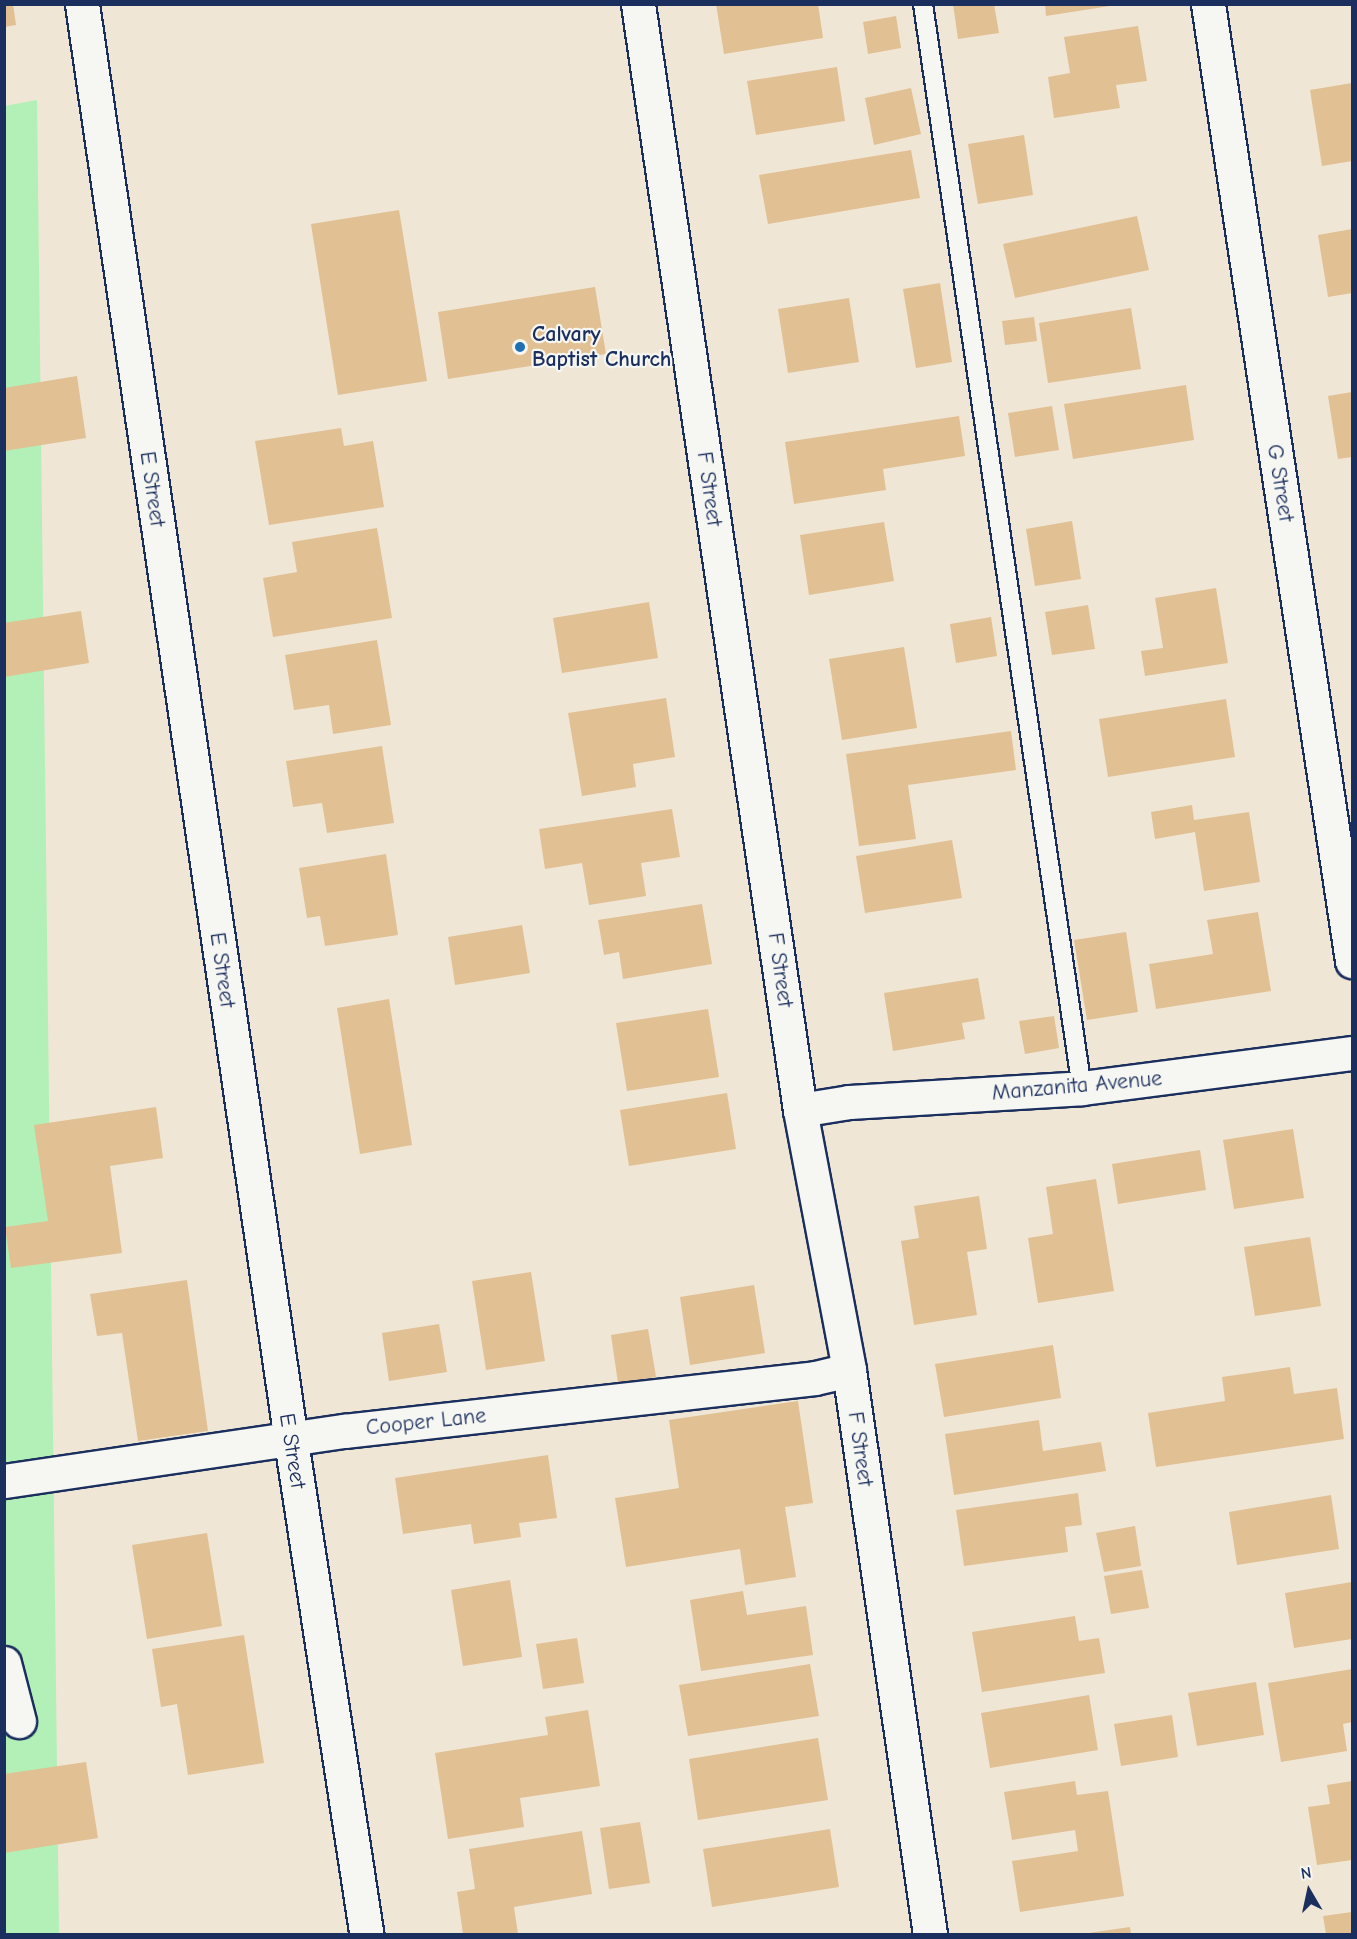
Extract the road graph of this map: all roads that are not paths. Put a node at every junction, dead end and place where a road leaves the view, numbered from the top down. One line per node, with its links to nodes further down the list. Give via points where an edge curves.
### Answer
1 (82, 4): 10 (street, E Street)
2 (638, 4): 8 (street, F Street)
3 (923, 4): 7 (lane)
4 (1208, 4): 5 (street, G Street)
5 (1353, 961)
6 (1353, 1053): 7 (street, Manzanita Avenue)
7 (1082, 1088): 8 (street, Manzanita Avenue, via 849,1102)
8 (800, 1110): 9 (street, F Street)
9 (849, 1370): 10 (street, Cooper Lane, via 815,1378 344,1431); 15 (street, F Street)
10 (291, 1441): 11 (street, Cooper Lane); 14 (street, E Street)
11 (4, 1481)
12 (4, 1663): 13 (street)
13 (19, 1721)
14 (366, 1935)
15 (930, 1935)

